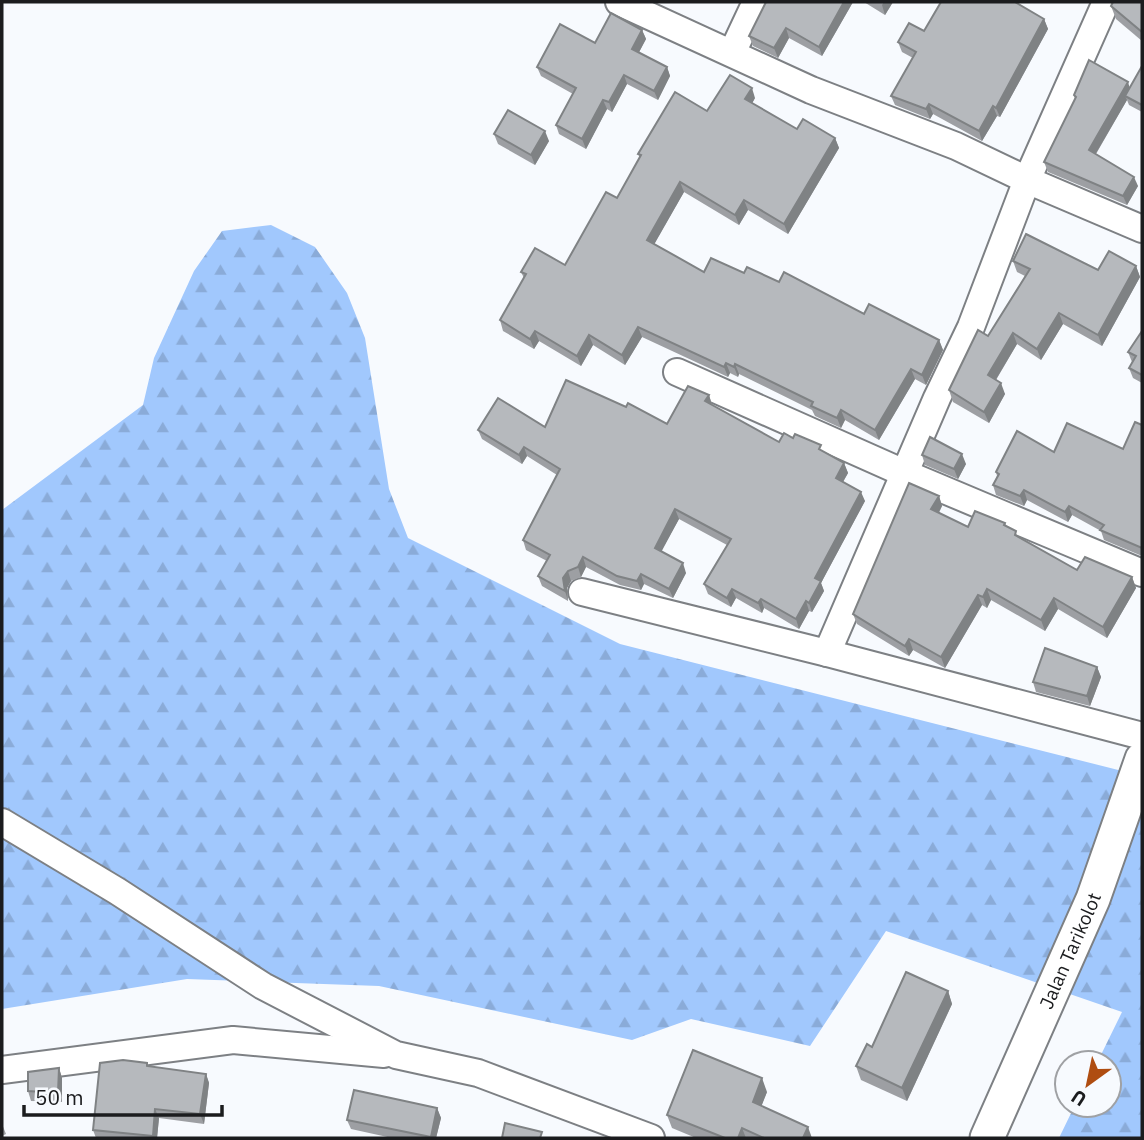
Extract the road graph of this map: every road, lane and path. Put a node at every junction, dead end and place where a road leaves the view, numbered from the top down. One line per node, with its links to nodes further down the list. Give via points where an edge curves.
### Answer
1 (619, 2): 4 (street)
2 (756, 2): 4 (street)
3 (1106, 2): 5 (street)
4 (732, 53): 5 (street)
5 (1027, 180): 6 (street); 8 (street, via 971,327)
6 (1142, 229)
7 (677, 372): 8 (street)
8 (904, 473): 9 (street); 11 (street)
9 (1142, 573)
10 (582, 592): 11 (street)
11 (827, 653): 12 (street)
12 (1142, 736)
13 (1142, 759): 18 (street, Jalan Tarikolot, via 1093,900)
14 (2, 822): 15 (street, via 263,986)
15 (396, 1055): 16 (street, via 233,1040); 17 (street, via 478,1073)
16 (2, 1070)
17 (651, 1138)
18 (987, 1138)

